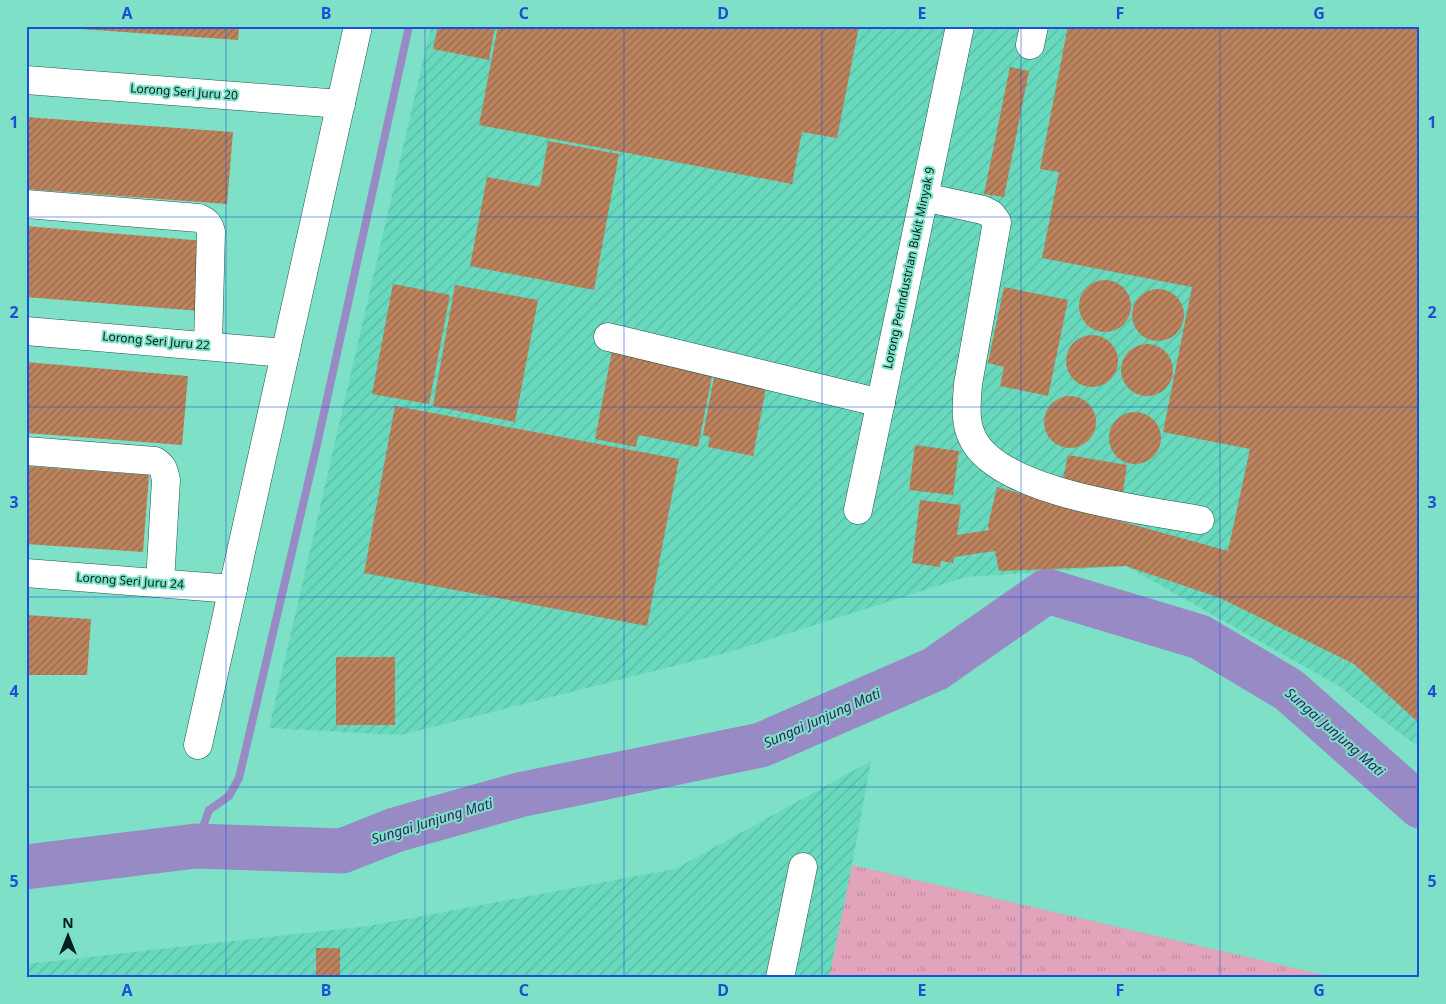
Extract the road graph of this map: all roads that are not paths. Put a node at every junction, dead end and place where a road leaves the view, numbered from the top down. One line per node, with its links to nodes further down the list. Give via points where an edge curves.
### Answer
1 (358, 26): 4 (street)
2 (960, 26): 5 (street, Lorong Perindustrian Bukit Minyak 9)
3 (26, 80): 4 (street, Lorong Seri Juru 20)
4 (341, 104): 10 (street)
5 (924, 197): 11 (street, Lorong Perindustrian Bukit Minyak 9); 14 (street, via 983,210 992,214 997,222 966,404 972,438 986,457 1014,475 1051,489 1112,505)
6 (26, 204): 9 (street, via 206,220 211,232)
7 (26, 331): 9 (street, Lorong Seri Juru 22)
8 (608, 337): 11 (street)
9 (208, 345): 10 (street, Lorong Seri Juru 22)
10 (285, 353): 17 (street)
11 (881, 403): 13 (street, Lorong Perindustrian Bukit Minyak 9)
12 (26, 451): 16 (street, via 154,461 162,465 166,480)
13 (858, 510)
14 (1200, 520)
15 (26, 573): 16 (street, Lorong Seri Juru 24)
16 (160, 583): 17 (street, Lorong Seri Juru 24)
17 (233, 589): 18 (street)
18 (198, 745)
19 (803, 867): 20 (street)
20 (780, 978)

